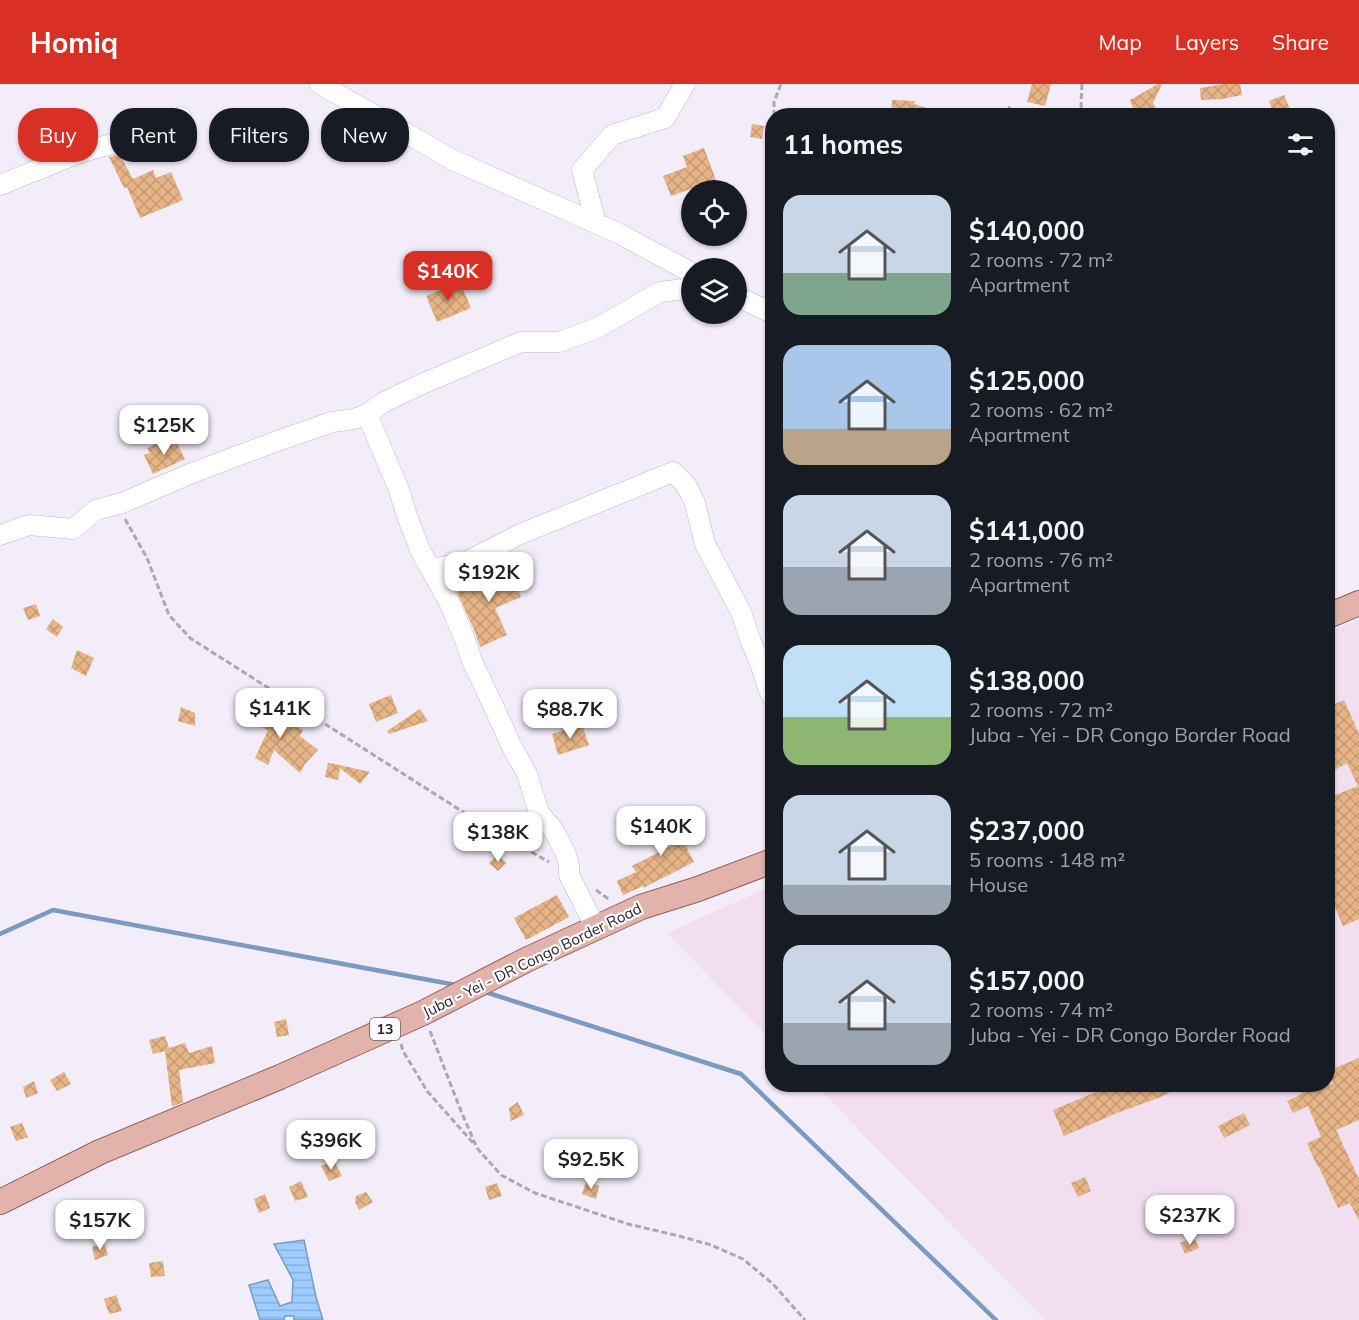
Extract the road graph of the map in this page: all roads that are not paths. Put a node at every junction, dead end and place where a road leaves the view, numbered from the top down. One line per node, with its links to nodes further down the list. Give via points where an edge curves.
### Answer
1 (320, 84): 5 (street, via 453,160)
2 (685, 84): 5 (street, via 665,118 612,135 582,170)
3 (110, 145): 4 (street)
4 (0, 185)
5 (596, 224): 6 (street)
6 (681, 267)
7 (681, 289): 10 (street, via 660,292 597,328 560,342 521,342 422,384)
8 (747, 301): 9 (street)
9 (765, 310)
10 (366, 414): 11 (street, via 269,444 96,510 73,529 29,525); 12 (street)
11 (0, 535)
12 (430, 569): 15 (street, via 466,562 518,535 673,472 686,485 695,503 705,544 741,612); 17 (street, via 450,604 472,661 527,774 539,813 566,854 569,875)
13 (1359, 603): 14 (main road)
14 (1335, 613)
15 (765, 679)
16 (765, 864): 17 (main road, Juba - Yei - DR Congo Border Road / 13, via 641,907)
17 (596, 928): 18 (main road, Juba - Yei - DR Congo Border Road / 13, via 413,1017 100,1152)
18 (0, 1202)

